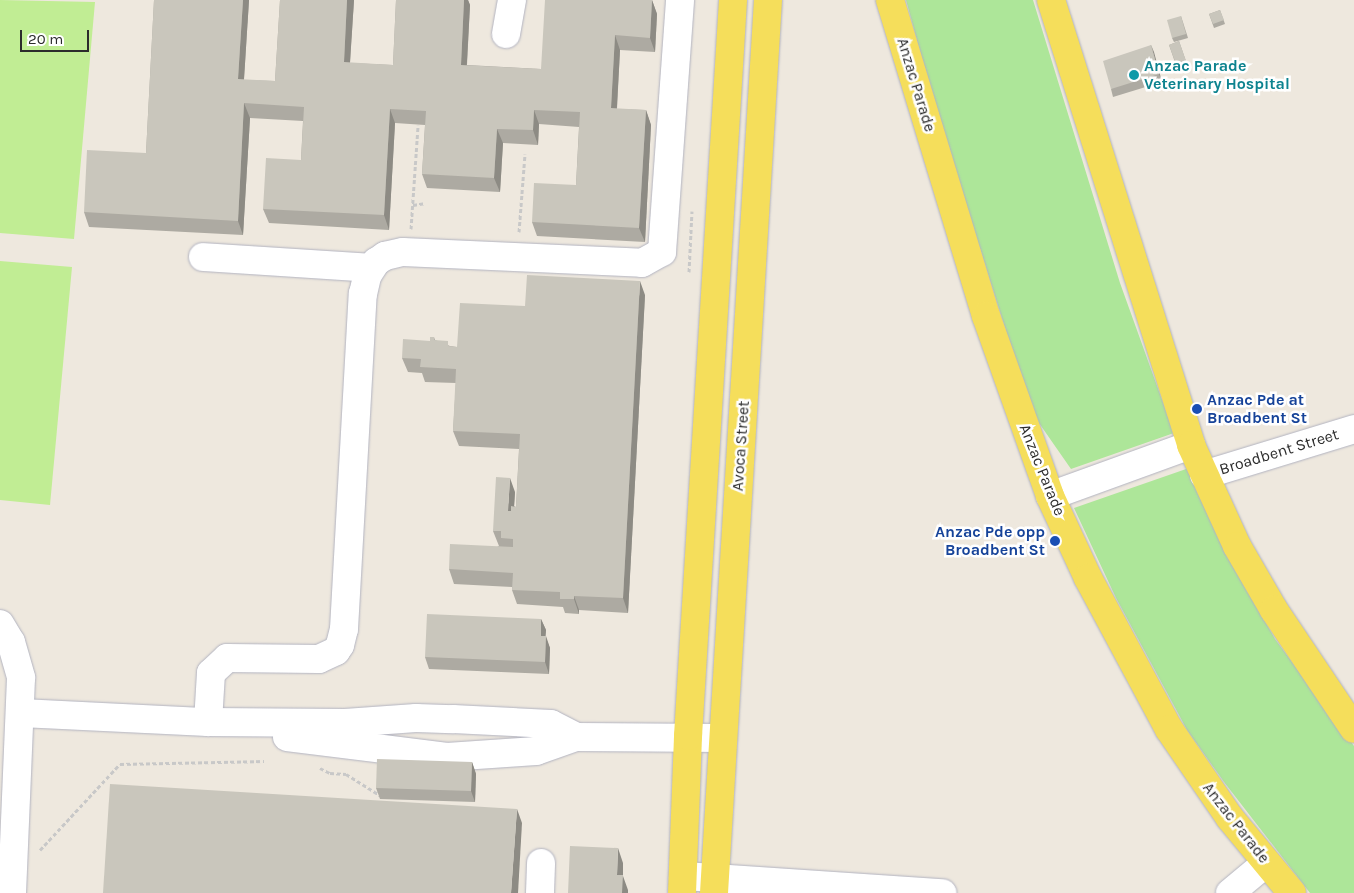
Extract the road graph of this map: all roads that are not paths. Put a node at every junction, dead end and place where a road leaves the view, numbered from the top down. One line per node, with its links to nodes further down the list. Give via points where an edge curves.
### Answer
1 (512, 0): 7 (street)
2 (680, 0): 11 (street, via 662,252 642,263 409,252 385,256)
3 (733, 0): 8 (main road)
4 (768, 0): 9 (main road, Avoca Street)
5 (890, 0): 15 (main road, Anzac Parade, via 986,316)
6 (1051, 0): 13 (main road)
7 (506, 34)
8 (719, 239): 9 (main road); 20 (main road)
9 (754, 241): 22 (main road, Avoca Street)
10 (203, 257): 11 (street)
11 (371, 268): 18 (street, via 364,294 344,629 340,645 336,651 319,659 227,658 211,673)
12 (1354, 429): 14 (street, Broadbent Street)
13 (1191, 445): 14 (main road); 15 (street)
14 (1204, 475): 19 (main road, via 1237,546 1274,610)
15 (1050, 496): 24 (main road, Anzac Parade, via 1088,578 1169,729 1199,775)
16 (0, 624): 17 (street, via 11,642 20,672)
17 (21, 713): 18 (street); 27 (street)
18 (208, 722): 21 (street, via 345,723 453,719 551,724); 21 (street, via 238,732 447,757 536,751)
19 (1354, 730)
20 (688, 736): 21 (street); 22 (street); 25 (main road)
21 (576, 737)
22 (723, 738): 26 (main road, Avoca Street)
23 (541, 863): 28 (street)
24 (1266, 863): 30 (street); 31 (main road, Anzac Parade)
25 (683, 884): 26 (street)
26 (715, 885): 29 (street)
27 (12, 893)
28 (540, 893)
29 (942, 893)
30 (1230, 893)
31 (1292, 893)

